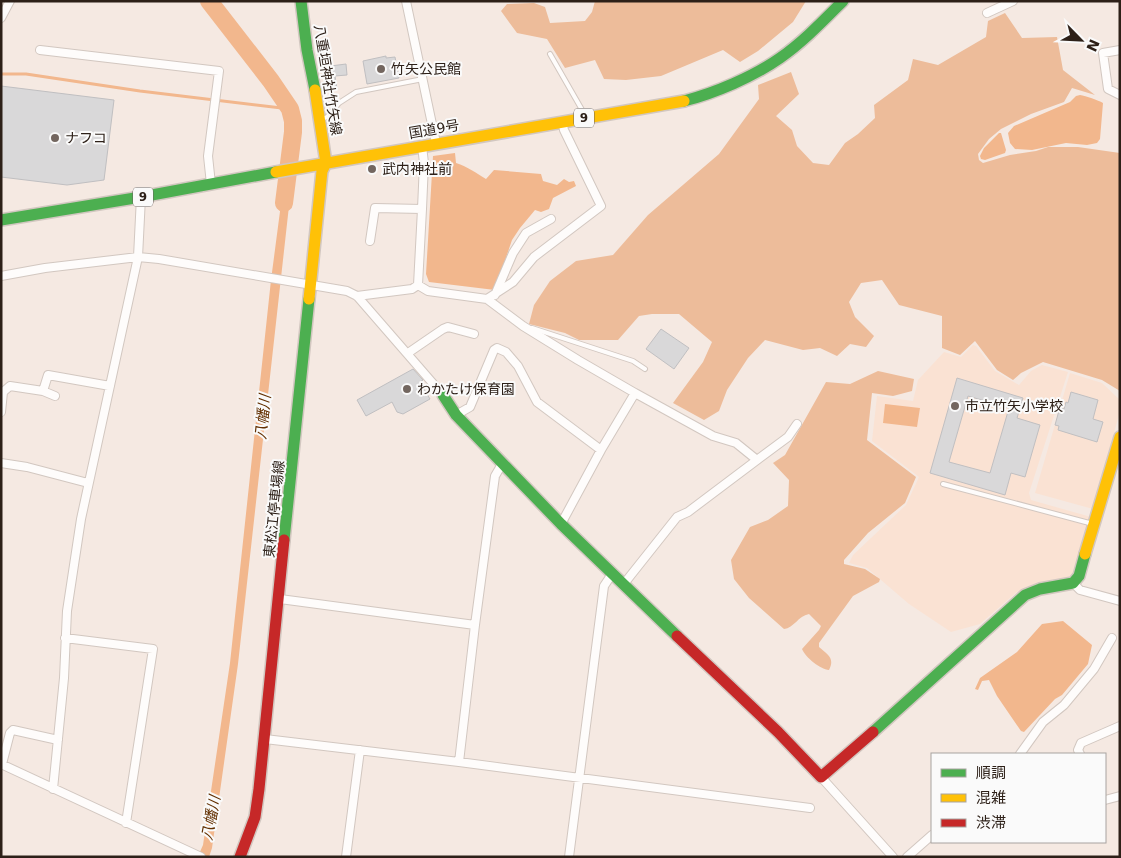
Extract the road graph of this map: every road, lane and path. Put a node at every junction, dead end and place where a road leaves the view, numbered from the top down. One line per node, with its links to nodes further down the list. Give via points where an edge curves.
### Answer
1 (10, 1): 7 (street)
2 (301, 1): 14 (main road, 八重垣神社竹矢線)
3 (406, 1): 11 (street)
4 (843, 1): 13 (main road, 国道9号 / 9, via 779,59 744,79 686,101)
5 (1013, 1): 6 (street)
6 (987, 13)
7 (1, 18)
8 (40, 50): 19 (street, via 219,71 208,156)
9 (1120, 50): 12 (street, via 1103,53 1108,89)
10 (550, 54): 13 (lane)
11 (423, 79): 14 (lane, via 356,92); 16 (street)
12 (1120, 95)
13 (586, 117): 15 (main road, 国道9号 / 9)
14 (319, 120): 18 (main road, 八重垣神社竹矢線)
15 (562, 121): 16 (main road, 国道9号 / 9); 29 (street, via 601,206 534,257 512,282)
16 (436, 144): 17 (main road, 国道9号 / 9)
17 (422, 146): 18 (main road, 国道9号 / 9); 21 (street)
18 (326, 163): 19 (main road, 国道9号 / 9); 28 (main road, 東松江停車場線, via 322,171)
19 (211, 184): 20 (main road, 国道9号 / 9)
20 (141, 197): 23 (main road, 国道9号 / 9); 25 (street)
21 (422, 209): 24 (street, via 375,208); 27 (street)
22 (551, 219): 29 (street, via 526,233)
23 (1, 220)
24 (370, 241)
25 (138, 257): 26 (street); 28 (street); 36 (street)
26 (1, 276)
27 (418, 285): 30 (street, via 412,289); 31 (street, via 428,291)
28 (311, 286): 30 (street); 56 (main road, 東松江停車場線)
29 (495, 295): 31 (street)
30 (357, 296): 34 (street)
31 (487, 299): 32 (street)
32 (523, 326): 35 (lane, via 633,361); 38 (street)
33 (474, 334): 34 (street, via 443,328)
34 (408, 353): 39 (street)
35 (645, 369)
36 (110, 386): 37 (street, via 48,375); 49 (street)
37 (43, 391): 40 (street); 41 (street, via 10,386 3,392)
38 (635, 393): 45 (street); 46 (street, via 713,436 736,443)
39 (443, 395): 42 (main road)
40 (55, 396)
41 (1, 412)
42 (456, 415): 45 (street, via 470,407 497,348 506,352 518,366 537,402); 48 (main road)
43 (797, 424): 46 (street, via 788,437)
44 (1120, 437): 52 (main road)
45 (601, 450): 51 (street)
46 (757, 460): 55 (street, via 677,517)
47 (1, 463): 49 (street)
48 (502, 464): 51 (main road); 58 (street, via 495,476)
49 (88, 483): 59 (street)
50 (943, 484): 52 (lane)
51 (561, 524): 53 (main road)
52 (1094, 524): 54 (main road, via 1079,576)
53 (612, 574): 55 (main road); 69 (street, via 604,586)
54 (1073, 582): 57 (street, via 1080,590); 70 (main road, via 1025,595)
55 (623, 585): 70 (main road)
56 (280, 598): 58 (street); 62 (main road, 東松江停車場線)
57 (1120, 601)
58 (475, 625): 67 (street)
59 (65, 638): 63 (street); 75 (street, via 153,650)
60 (1112, 638): 65 (street, via 1094,669 1064,705 1044,722)
61 (1120, 726): 66 (street, via 1081,743)
62 (265, 739): 64 (street); 78 (main road, 東松江停車場線, via 255,817)
63 (58, 740): 68 (street, via 12,730); 71 (street)
64 (360, 750): 67 (street); 79 (street)
65 (1021, 753)
66 (1080, 753)
67 (459, 762): 69 (street)
68 (2, 764): 71 (street)
69 (579, 777): 74 (street); 80 (street)
70 (821, 777): 81 (street)
71 (53, 789): 75 (street)
72 (1120, 796): 73 (street)
73 (1106, 800)
74 (810, 808)
75 (126, 823): 77 (street)
76 (931, 836): 82 (street)
77 (199, 856)
78 (240, 857)
79 (346, 857)
80 (569, 857)
81 (893, 857)
82 (907, 857)

